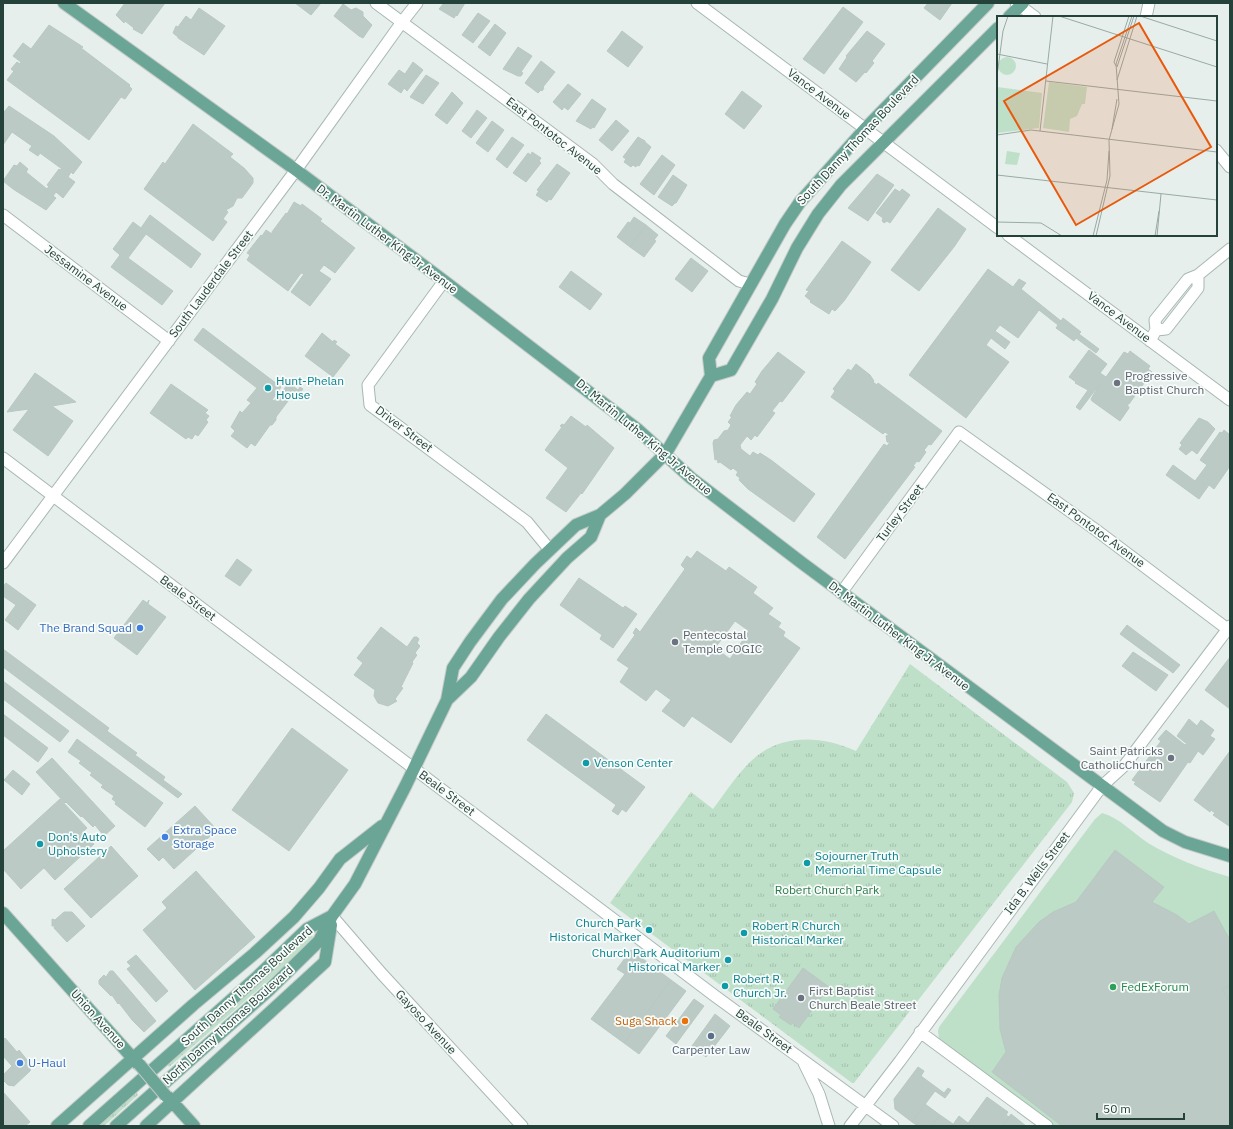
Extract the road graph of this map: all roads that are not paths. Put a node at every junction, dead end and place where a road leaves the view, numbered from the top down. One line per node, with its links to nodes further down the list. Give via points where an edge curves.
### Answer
1 (64, 3): 17 (main road, Dr. Martin Luther King Jr Avenue)
2 (376, 3): 11 (street, East Pontotoc Avenue)
3 (417, 3): 11 (street, South Lauderdale Street)
4 (697, 3): 13 (street, Vance Avenue)
5 (988, 3): 13 (main road, South Danny Thomas Boulevard)
6 (1149, 3): 10 (street)
7 (1020, 4): 8 (main road); 9 (street)
8 (1010, 16)
9 (1034, 16)
10 (1146, 16)
11 (402, 22): 17 (street, South Lauderdale Street); 23 (street, East Pontotoc Avenue, via 593,164 614,184 740,281)
12 (997, 29): 14 (main road, South Danny Thomas Boulevard)
13 (865, 129): 14 (street, Vance Avenue); 23 (main road, South Danny Thomas Boulevard, via 800,202 784,224)
14 (883, 142): 19 (street, Vance Avenue); 26 (main road, South Danny Thomas Boulevard, via 841,185 818,214 731,370)
15 (1217, 151): 16 (street)
16 (1230, 168)
17 (296, 170): 22 (main road, Dr. Martin Luther King Jr Avenue); 24 (street, South Lauderdale Street)
18 (3, 215): 24 (street, Jessamine Avenue)
19 (997, 227)
20 (1009, 236): 25 (street, Vance Avenue)
21 (1230, 249): 25 (street, via 1198,275 1198,288 1166,328 1156,330)
22 (444, 281): 29 (main road, Dr. Martin Luther King Jr Avenue); 33 (street, Driver Street, via 368,385 370,405 527,522)
23 (750, 284): 26 (main road, South Danny Thomas Boulevard, via 709,358)
24 (168, 340): 31 (street, South Lauderdale Street)
25 (1150, 340): 27 (street, Vance Avenue)
26 (711, 376): 29 (main road, South Danny Thomas Boulevard)
27 (1230, 400)
28 (959, 432): 35 (street, Turley Street); 36 (street, East Pontotoc Avenue)
29 (666, 453): 32 (main road, South Danny Thomas Boulevard); 35 (main road, Dr. Martin Luther King Jr Avenue, via 691,478)
30 (3, 458): 31 (street, Beale Street)
31 (54, 495): 34 (street, South Lauderdale Street); 38 (street, Beale Street)
32 (600, 515): 33 (main road, South Danny Thomas Boulevard, via 576,525); 37 (main road, South Danny Thomas Boulevard, via 591,537 529,599 471,678)
33 (550, 550): 37 (main road, South Danny Thomas Boulevard, via 502,599 470,642 453,668)
34 (3, 563)
35 (840, 593): 39 (main road, Dr. Martin Luther King Jr Avenue)
36 (1229, 628): 39 (street, Ida B. Wells Street, via 1124,766)
37 (447, 700): 38 (main road, South Danny Thomas Boulevard)
38 (414, 768): 40 (main road, South Danny Thomas Boulevard); 45 (street, Beale Street)
39 (1102, 786): 41 (main road, Dr. Martin Luther King Jr Avenue, via 1163,831 1185,842); 44 (street, Ida B. Wells Street)
40 (386, 822): 43 (main road, South Danny Thomas Boulevard, via 354,884); 46 (main road, via 340,859 294,917 255,954 192,1005)
41 (1230, 856)
42 (3, 913): 46 (main road, Union Avenue)
43 (332, 916): 47 (main road, via 324,962); 50 (main road, South Danny Thomas Boulevard, via 307,929); 51 (main road, North Danny Thomas Boulevard, via 318,942 292,968); 54 (street, Gayoso Avenue)
44 (920, 1032): 48 (street, Ida B. Wells Street); 58 (street)
45 (803, 1060): 48 (street, Beale Street); 55 (street, via 820,1094)
46 (137, 1061): 47 (main road, Union Avenue, bridge); 49 (main road)
47 (170, 1099): 52 (main road); 53 (main road, Union Avenue)
48 (865, 1105): 56 (street, Ida B. Wells Street); 57 (street, Beale Street)
49 (58, 1126)
50 (89, 1126)
51 (116, 1126)
52 (146, 1126)
53 (194, 1126)
54 (522, 1126)
55 (829, 1126)
56 (850, 1126)
57 (893, 1126)
58 (1048, 1126)

